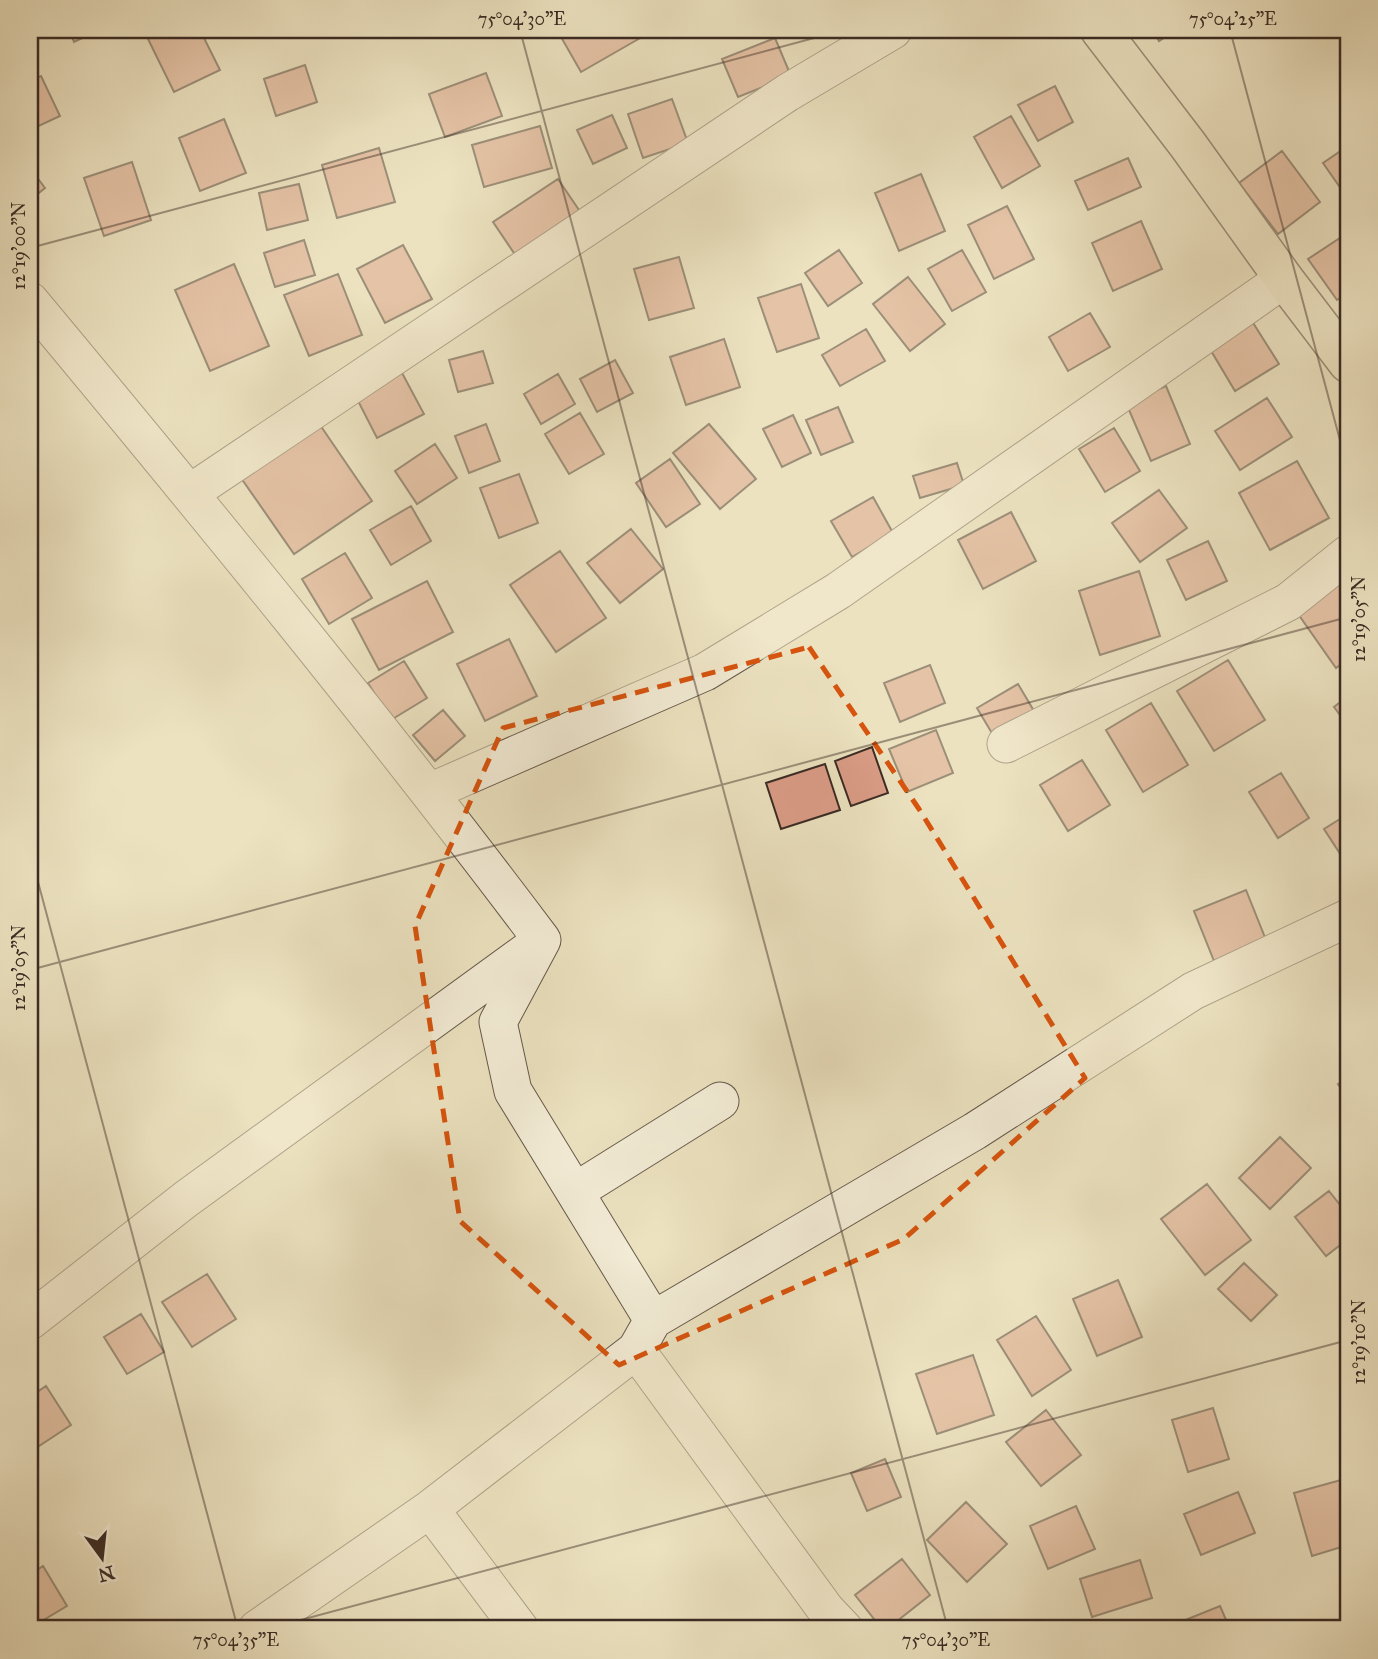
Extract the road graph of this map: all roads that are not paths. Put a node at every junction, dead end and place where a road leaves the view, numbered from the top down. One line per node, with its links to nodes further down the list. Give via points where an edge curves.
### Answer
1 (893, 30): 6 (street, via 776,101)
2 (1100, 30): 3 (main road)
3 (1284, 279): 5 (main road); 9 (street, via 838,591 705,672)
4 (30, 302): 6 (street)
5 (1348, 363)
6 (190, 493): 9 (street)
7 (1348, 554): 8 (street, via 1287,602)
8 (1006, 744)
9 (430, 792): 11 (street)
10 (1348, 918): 15 (street, via 1193,991)
11 (542, 940): 13 (street, via 498,1021 513,1091); 14 (street, via 197,1191)
12 (720, 1101): 13 (street)
13 (576, 1191): 15 (street)
14 (30, 1321)
15 (644, 1335): 16 (street); 19 (street, via 826,1610)
16 (430, 1509): 17 (street); 18 (street)
17 (257, 1629)
18 (520, 1629)
19 (844, 1629)

